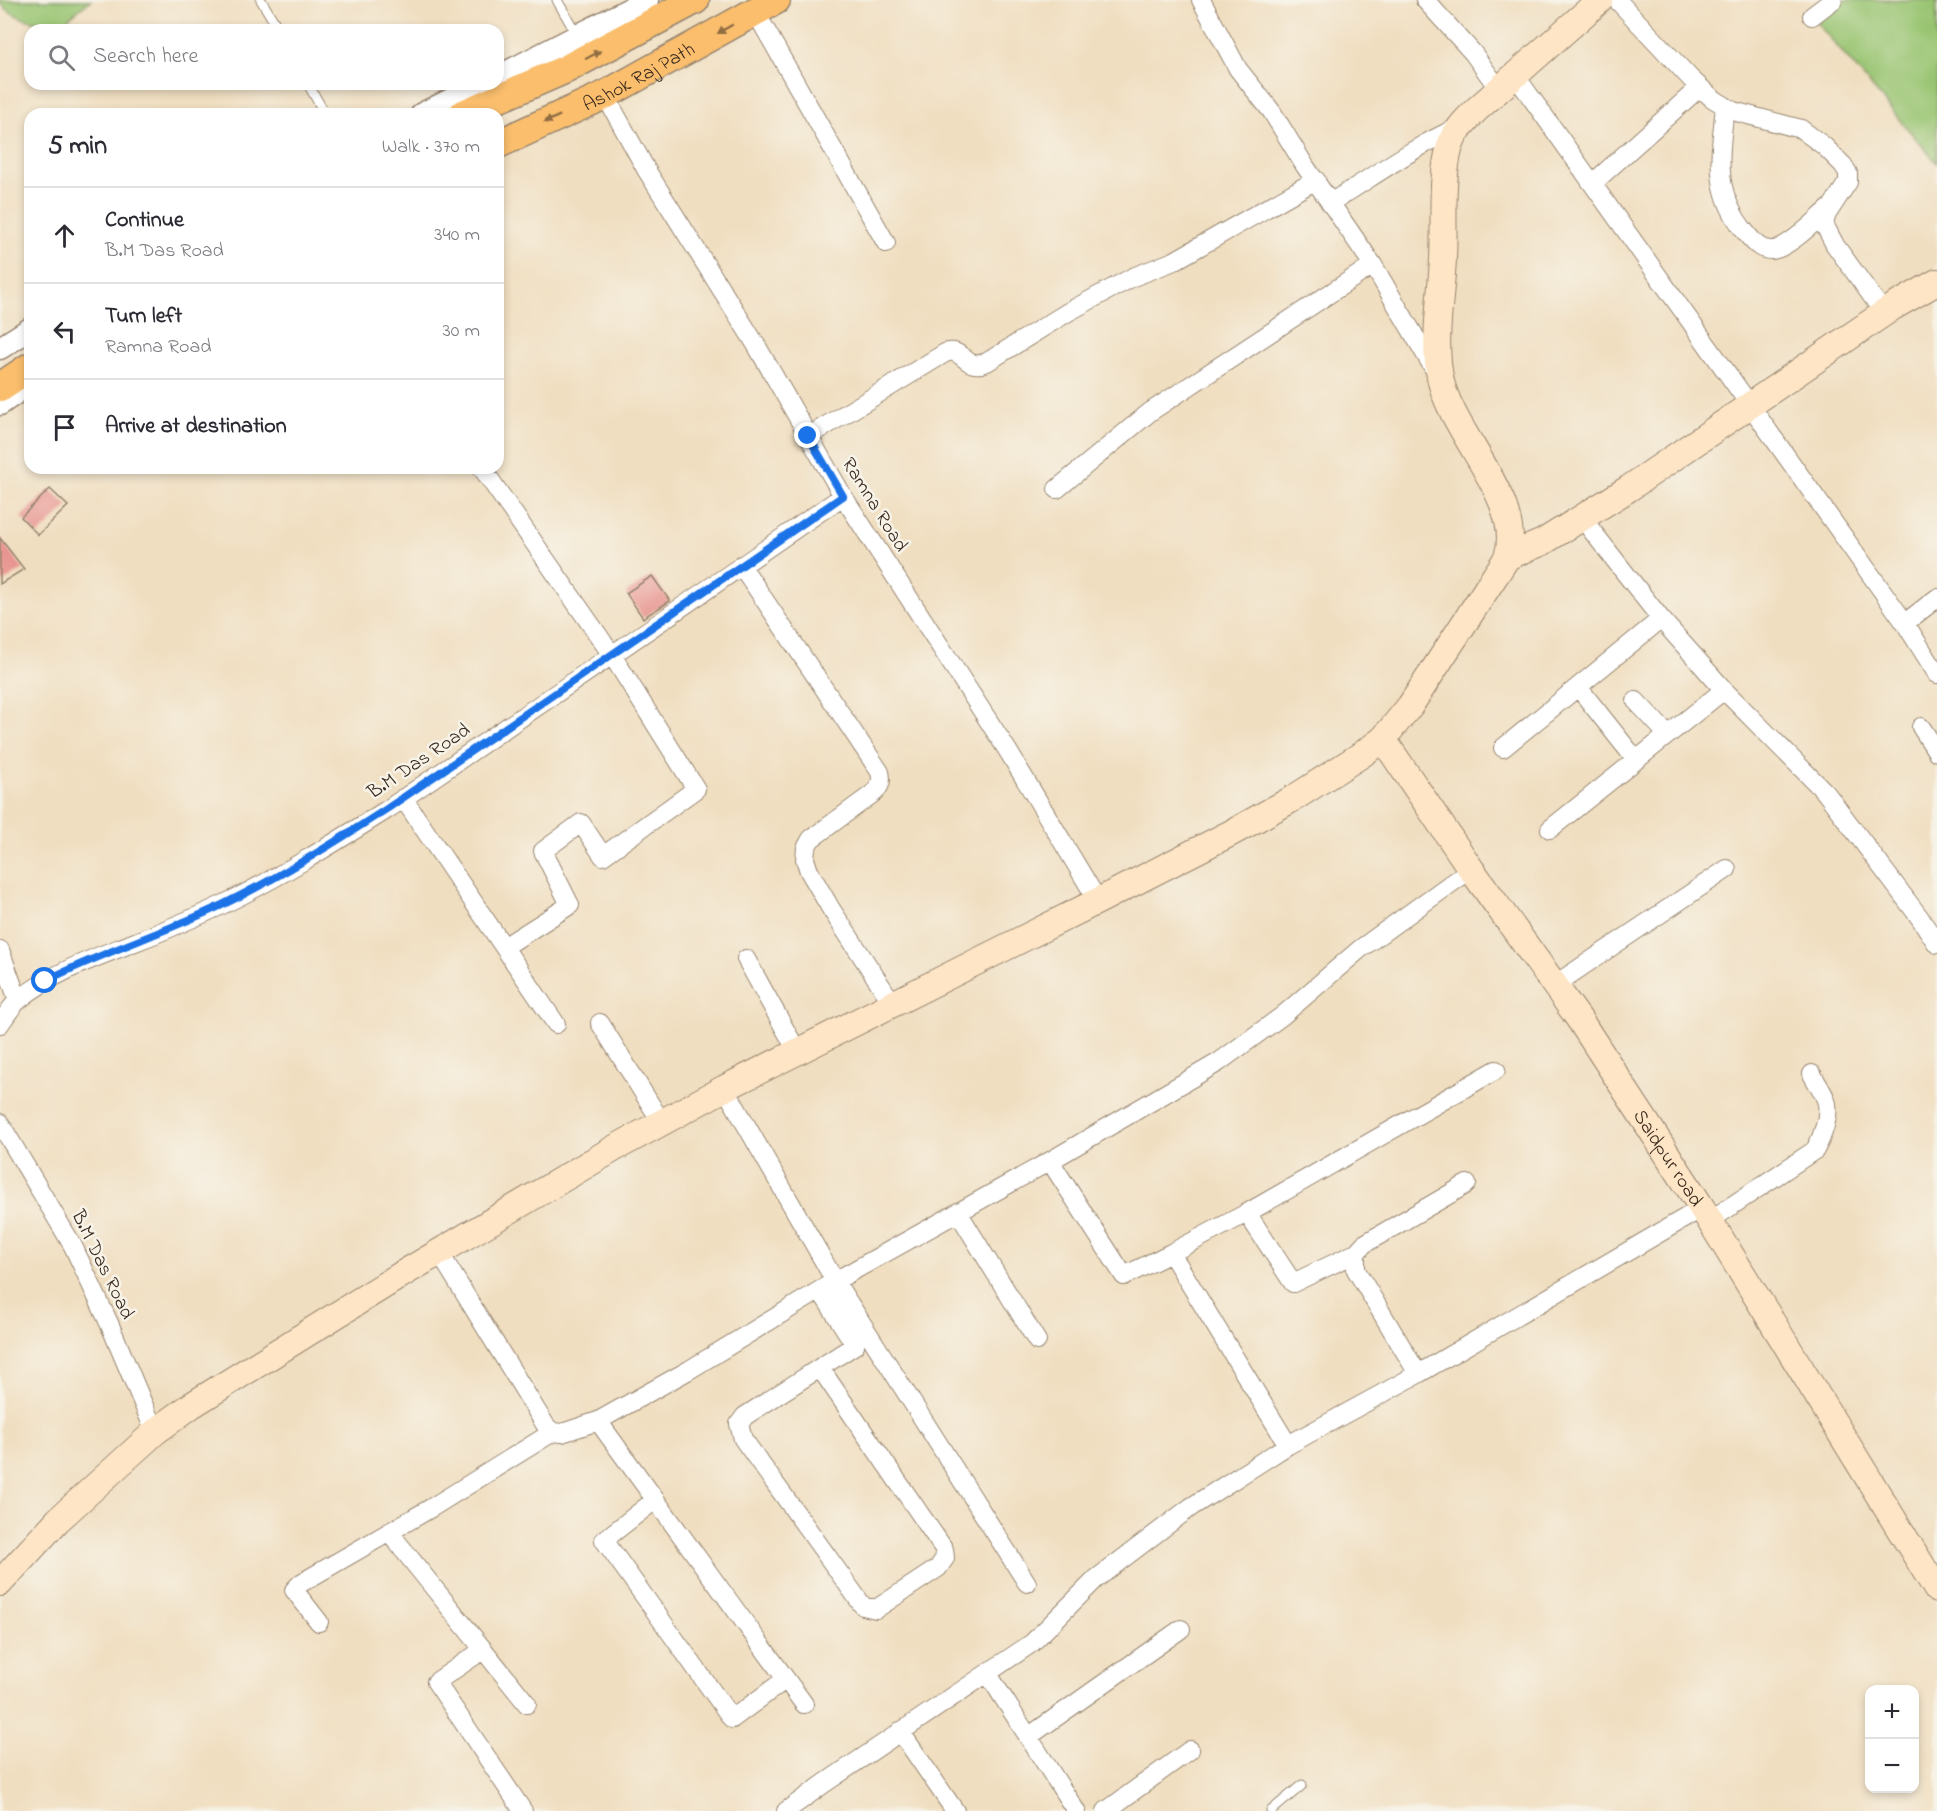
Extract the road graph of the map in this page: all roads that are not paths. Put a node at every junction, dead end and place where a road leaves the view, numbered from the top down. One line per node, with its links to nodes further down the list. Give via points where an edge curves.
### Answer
1 (261, 0): 12 (lane)
2 (557, 0): 13 (lane)
3 (647, 0): 13 (street)
4 (695, 0): 23 (main road, Ashok Raj Path, one-way to 4, via 566,69)
5 (1201, 0): 26 (street, via 1238,69 1272,112)
6 (1425, 0): 15 (street, via 1473,53)
7 (1600, 0): 15 (main road)
8 (1617, 0): 16 (street)
9 (1833, 0): 11 (street)
10 (765, 6): 19 (main road, Ashok Raj Path, one-way to 19); 30 (street)
11 (1812, 16)
12 (275, 24)
13 (578, 37): 14 (street)
14 (504, 74)
15 (1507, 82): 24 (main road); 27 (street)
16 (1700, 87): 20 (street); 27 (street)
17 (311, 90): 21 (lane)
18 (471, 90): 22 (street)
19 (605, 96): 25 (main road, Ashok Raj Path, one-way to 25); 44 (street, Ramna Road)
20 (1725, 106): 29 (street, via 1801,129 1824,146 1848,173 1848,182); 29 (street, via 1720,174 1724,194 1732,214 1756,244 1775,250)
21 (322, 108)
22 (434, 108)
23 (477, 108)
24 (1459, 127): 28 (street, via 1416,148); 39 (main road, via 1446,164 1437,340)
25 (504, 141)
26 (1316, 180): 28 (street); 44 (street, via 1174,261 1133,277 1078,307 987,362 973,365 952,350)
27 (1593, 183): 43 (street)
28 (1330, 203): 31 (street)
29 (1832, 206): 33 (street, via 1824,224 1828,235)
30 (886, 243)
31 (1373, 264): 39 (street); 46 (street, via 1150,412)
32 (1937, 282): 33 (main road)
33 (1884, 313): 43 (main road)
34 (24, 333): 35 (street)
35 (0, 348)
36 (24, 353): 37 (main road)
37 (0, 369)
38 (24, 371): 40 (main road)
39 (1440, 378): 49 (main road, via 1452,411 1506,511 1510,535)
40 (0, 387)
41 (24, 387): 42 (street)
42 (0, 404)
43 (1750, 404): 48 (main road); 53 (street)
44 (808, 436): 47 (street, Ramna Road)
45 (486, 474): 54 (street)
46 (1057, 489)
47 (843, 496): 50 (street, B.M Das Road); 69 (street, Ramna Road, via 1008,751)
48 (1582, 518): 49 (main road, via 1543,542); 52 (street)
49 (1507, 557): 61 (main road, via 1410,706)
50 (741, 565): 54 (street, B.M Das Road); 76 (street, via 880,772 882,779 875,792 811,839 806,859 831,909)
51 (1937, 597): 53 (street)
52 (1661, 619): 56 (street); 57 (street)
53 (1905, 623): 55 (street)
54 (612, 655): 65 (street, B.M Das Road); 71 (street, via 696,789 603,856 582,823 543,851 570,904)
55 (1937, 674)
56 (1578, 687): 62 (street); 64 (street)
57 (1724, 690): 60 (street); 70 (street, via 1826,793)
58 (1636, 701): 60 (street)
59 (1921, 727): 63 (street)
60 (1668, 735): 64 (street)
61 (1383, 739): 68 (main road, Saidpur road); 69 (main road, via 1294,798)
62 (1503, 748)
63 (1937, 752)
64 (1636, 760): 66 (street)
65 (403, 798): 71 (street); 75 (street, B.M Das Road, via 270,881 167,930 74,967)
66 (1550, 829)
67 (1727, 868): 74 (street)
68 (1471, 869): 74 (main road, Saidpur road); 86 (street, via 1359,949 1282,1016 1219,1062)
69 (1098, 902): 76 (main road)
70 (1937, 944)
71 (504, 947): 79 (street)
72 (0, 950): 75 (street)
73 (746, 959): 80 (street)
74 (1556, 984): 90 (main road, Saidpur road)
75 (18, 1000): 78 (street, B.M Das Road)
76 (893, 1004): 80 (main road)
77 (600, 1023): 84 (street)
78 (0, 1024)
79 (556, 1024)
80 (798, 1051): 83 (main road)
81 (1496, 1070): 89 (street)
82 (1812, 1074): 90 (street, via 1827,1101 1815,1150)
83 (725, 1088): 84 (main road); 94 (street)
84 (662, 1123): 91 (main road)
85 (0, 1124): 99 (street, B.M Das Road, via 73,1246)
86 (1050, 1161): 88 (street); 92 (street, via 1124,1276)
87 (1467, 1184): 93 (street, via 1364,1244)
88 (958, 1212): 94 (street); 95 (street)
89 (1247, 1213): 92 (street); 93 (street, via 1293,1282)
90 (1705, 1215): 97 (street); 106 (main road, Saidpur road)
91 (439, 1252): 99 (main road); 100 (street, via 523,1392)
92 (1171, 1253): 101 (street)
93 (1356, 1253): 97 (street, via 1356,1270)
94 (827, 1285): 96 (street, via 855,1346); 98 (street); 105 (street)
95 (1037, 1341)
96 (820, 1368): 96 (street, via 745,1416 739,1424 743,1439 863,1606 876,1609 938,1569 945,1558 944,1549)
97 (1418, 1374): 101 (street)
98 (598, 1421): 100 (street, via 562,1433); 102 (street)
99 (155, 1431): 104 (main road, via 58,1520)
100 (553, 1432): 103 (street)
101 (1288, 1445): 110 (street, via 1191,1507 1115,1564 1032,1643)
102 (655, 1500): 111 (street); 111 (street, via 604,1540 732,1719)
103 (389, 1532): 107 (street, via 294,1590); 109 (street)
104 (0, 1583)
105 (1027, 1583)
106 (1937, 1590)
107 (319, 1622)
108 (1181, 1629): 115 (street)
109 (483, 1650): 112 (street); 118 (street, via 436,1682)
110 (988, 1674): 114 (street); 115 (street)
111 (786, 1678): 113 (street)
112 (527, 1704)
113 (804, 1704)
114 (900, 1731): 119 (street); 120 (street)
115 (1028, 1737): 121 (street)
116 (1190, 1750): 122 (street)
117 (1302, 1785): 123 (lane)
118 (523, 1811)
119 (786, 1811)
120 (956, 1811)
121 (1076, 1811)
122 (1106, 1811)
123 (1271, 1811)

